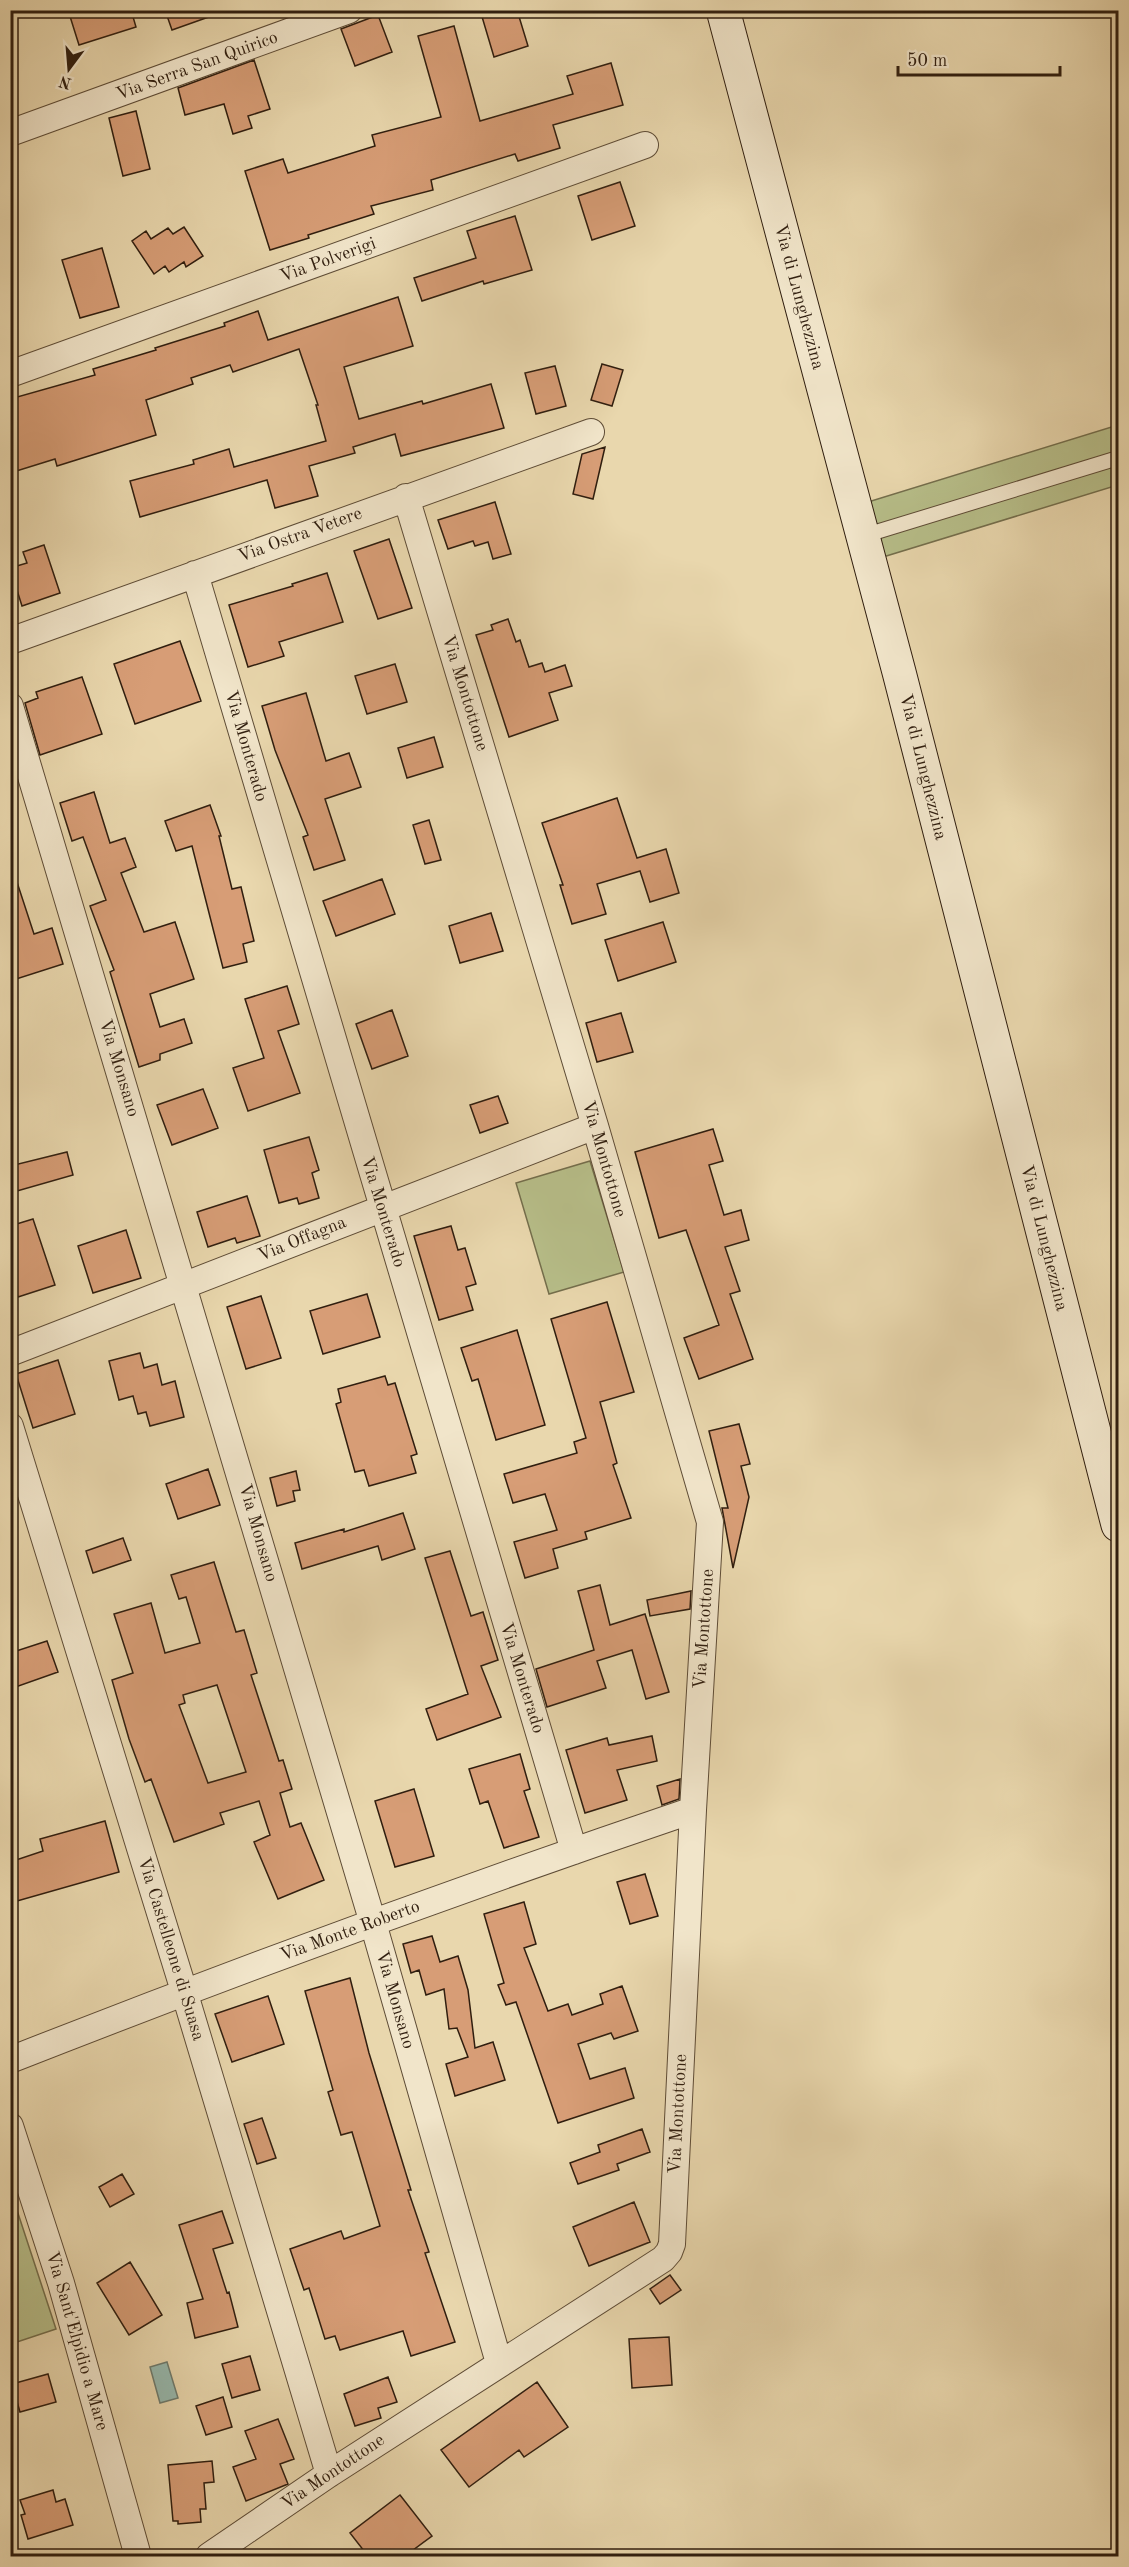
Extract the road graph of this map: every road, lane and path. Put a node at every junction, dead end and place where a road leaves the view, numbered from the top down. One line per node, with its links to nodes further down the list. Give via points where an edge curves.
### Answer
1 (349, 10): 3 (street, Via Serra San Quirico)
2 (723, 10): 9 (street, Via di Lunghezzina)
3 (10, 133)
4 (645, 145): 5 (street, Via Polverigi)
5 (10, 374)
6 (591, 432): 8 (street, Via Ostra Vetere)
7 (1119, 458): 9 (lane)
8 (406, 497): 10 (street, Via Ostra Vetere); 13 (street, Via Montottone)
9 (862, 536): 18 (street, Via di Lunghezzina)
10 (195, 574): 11 (street, Via Ostra Vetere); 14 (street, Via Monterado)
11 (10, 641)
12 (10, 706): 15 (street, Via Monsano)
13 (595, 1126): 14 (street, Via Offagna); 19 (street, Via Montottone, via 711,1526)
14 (382, 1207): 15 (street, Via Offagna); 20 (street, Via Monterado)
15 (185, 1285): 16 (street, Via Offagna); 21 (street, Via Monsano)
16 (10, 1353)
17 (10, 1426): 22 (street, Via Castelleone di Suasa)
18 (1119, 1525)
19 (693, 1810): 20 (street, Via Monte Roberto); 25 (street, Via Montottone, via 669,2252)
20 (574, 1851): 21 (street, Via Monte Roberto)
21 (373, 1923): 22 (street, Via Monte Roberto); 25 (street, Via Monsano)
22 (184, 1991): 23 (street, Via Monte Roberto); 26 (street, Via Castelleone di Suasa)
23 (10, 2060)
24 (10, 2126): 27 (street, Via Sant'Elpidio a Mare, via 61,2283)
25 (499, 2363): 26 (street, Via Montottone)
26 (329, 2474): 28 (street, Via Montottone)
27 (138, 2556)
28 (209, 2556)

